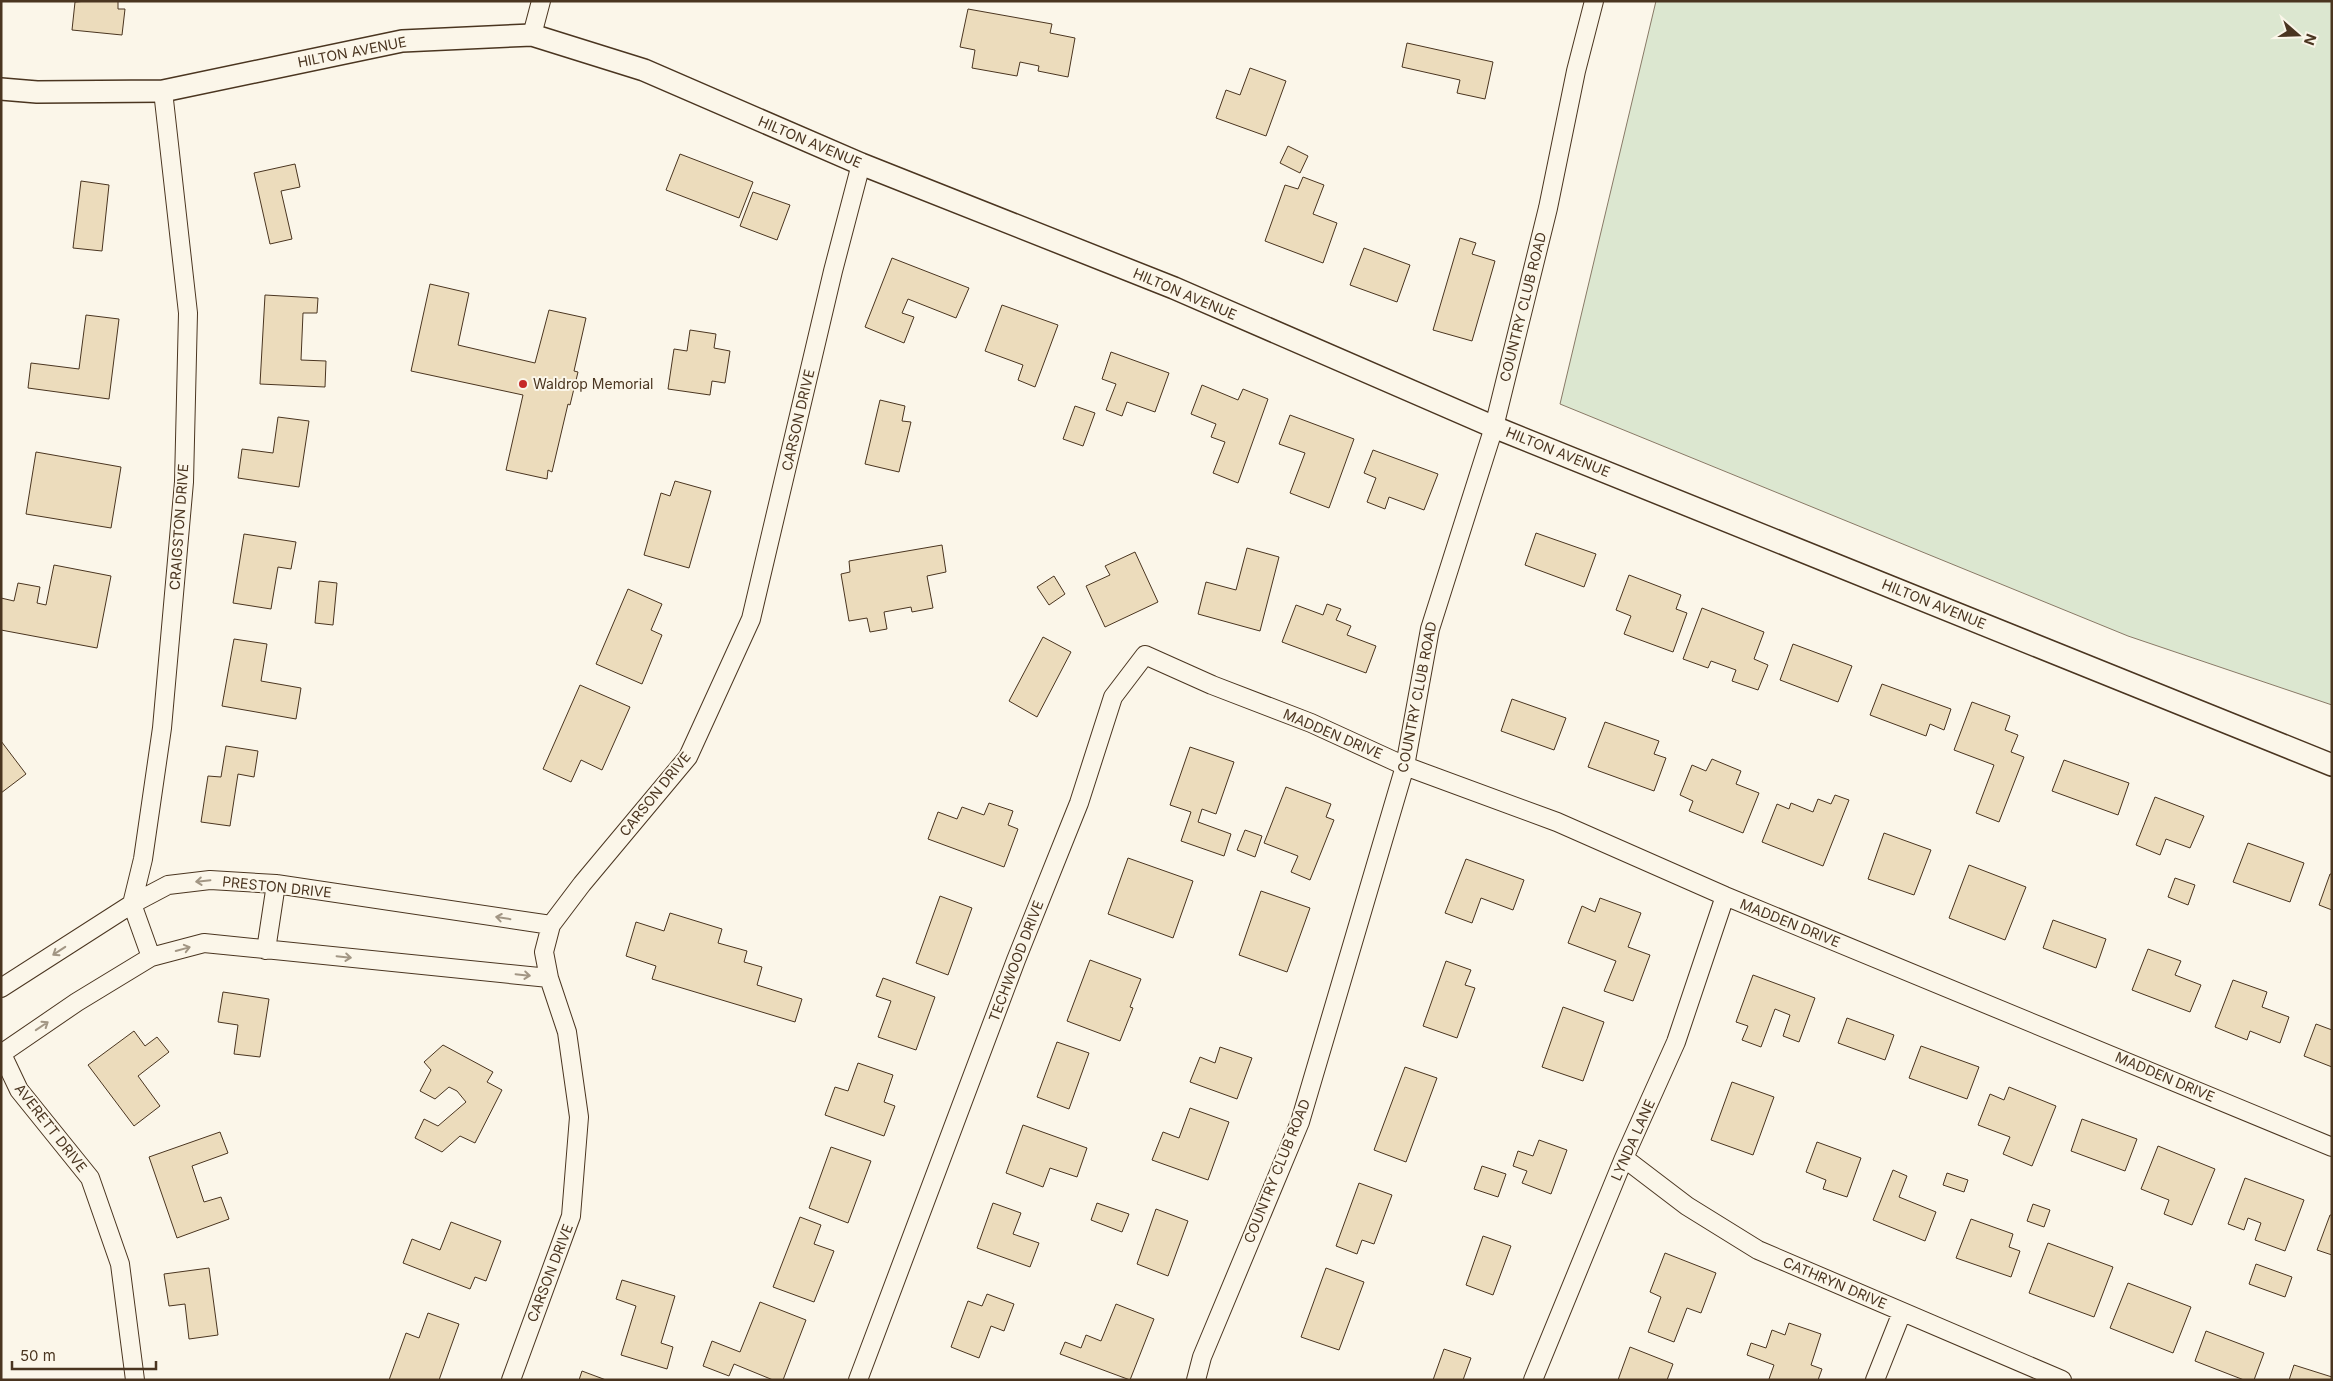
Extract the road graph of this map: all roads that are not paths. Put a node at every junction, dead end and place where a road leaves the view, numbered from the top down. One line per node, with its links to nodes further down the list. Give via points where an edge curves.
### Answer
1 (541, 1): 3 (street)
2 (1594, 1): 7 (street, COUNTRY CLUB ROAD, via 1548,208)
3 (532, 35): 5 (street, HILTON AVENUE, via 402,41); 6 (street, HILTON AVENUE, via 644,70)
4 (1, 89): 5 (street, HILTON AVENUE, via 37,92)
5 (164, 91): 13 (street, CRAIGSTON DRIVE, via 188,313 184,482 162,728 143,859)
6 (861, 164): 7 (street, HILTON AVENUE, via 1174,288); 14 (street, CARSON DRIVE, via 751,619 688,757)
7 (1494, 427): 9 (street, HILTON AVENUE); 10 (street, COUNTRY CLUB ROAD, via 1430,629)
8 (1249, 699): 10 (street, MADDEN DRIVE); 25 (street, TECHWOOD DRIVE, via 1145,655 1113,697 1079,803 1016,960)
9 (2332, 765)
10 (1405, 766): 12 (street, MADDEN DRIVE, via 1557,822); 26 (street, COUNTRY CLUB ROAD, via 1300,1122 1202,1357)
11 (276, 884): 13 (street, PRESTON DRIVE, one-way to 13, via 210,880 168,885); 14 (street, PRESTON DRIVE, one-way to 11); 15 (street)
12 (1725, 896): 20 (street, MADDEN DRIVE); 21 (street, LYNDA LANE, via 1676,1042)
13 (132, 904): 16 (street); 18 (street, PRESTON DRIVE, one-way to 18)
14 (551, 925): 17 (street, CARSON DRIVE, via 544,952)
15 (266, 950): 16 (street, one-way to 15, via 204,943); 17 (street, one-way to 17)
16 (151, 957): 19 (street, one-way to 16)
17 (549, 978): 24 (street, CARSON DRIVE, via 567,1032 580,1117 571,1216)
18 (1, 988)
19 (1, 1053): 23 (street, AVERETT DRIVE, via 19,1090 90,1178 120,1264)
20 (2332, 1147)
21 (1624, 1158): 22 (street, CATHRYN DRIVE, via 1687,1206 1758,1250); 27 (street, LYNDA LANE)
22 (1902, 1312): 28 (street); 29 (street, CATHRYN DRIVE)
23 (134, 1380)
24 (511, 1380)
25 (858, 1380)
26 (1196, 1380)
27 (1533, 1380)
28 (1875, 1380)
29 (2062, 1380)

